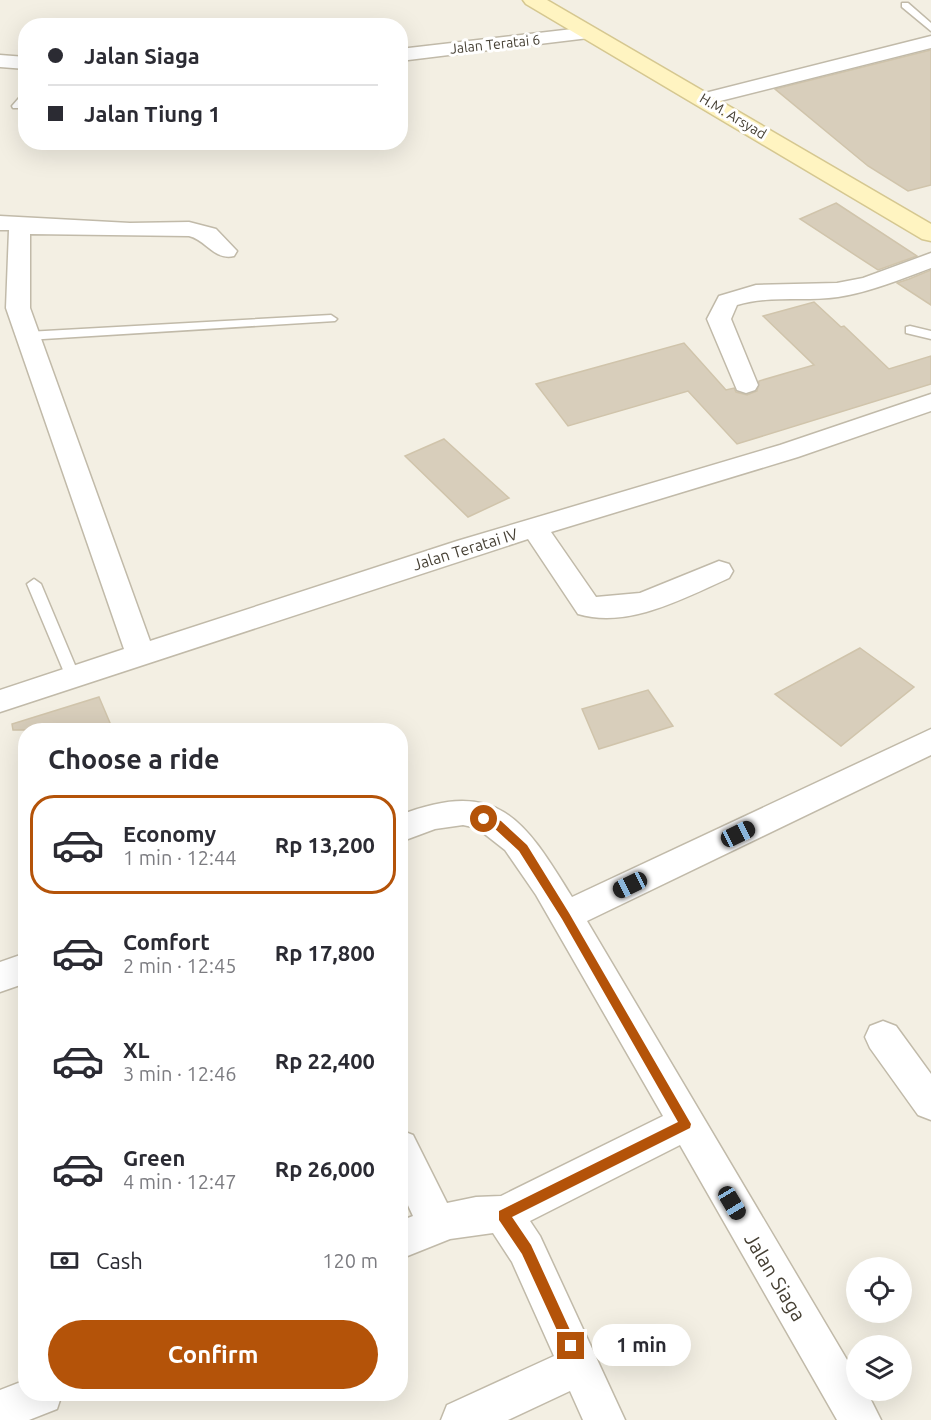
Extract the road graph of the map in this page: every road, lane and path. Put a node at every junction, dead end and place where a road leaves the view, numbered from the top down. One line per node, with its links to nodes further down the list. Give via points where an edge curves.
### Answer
1 (533, 0): 3 (street, H.M. Arsyad)
2 (905, 4): 4 (lane)
3 (589, 14): 6 (street, Jalan Teratai 6); 9 (street, H.M. Arsyad)
4 (931, 28)
5 (931, 42): 9 (street)
6 (408, 53)
7 (0, 61): 8 (street)
8 (18, 62)
9 (714, 95): 10 (street, H.M. Arsyad); 12 (street, H.M. Arsyad)
10 (931, 210)
11 (11, 224): 13 (street, via 189,230 208,234); 16 (street, via 19,234)
12 (931, 234)
13 (226, 251)
14 (931, 260): 19 (street, via 869,283 837,290 756,292 728,301 719,319)
15 (331, 319): 16 (lane)
16 (16, 326): 24 (street)
17 (910, 330): 18 (lane)
18 (931, 334)
19 (746, 385)
20 (931, 402): 21 (street, Jalan Teratai IV, via 789,451)
21 (534, 528): 22 (street, via 588,607 610,609 646,604); 24 (street, Jalan Teratai IV)
22 (719, 571)
23 (34, 584): 25 (lane)
24 (141, 654): 25 (street, Jalan Teratai IV)
25 (73, 677): 26 (street, Jalan Teratai IV)
26 (0, 701)
27 (931, 741): 29 (street)
28 (408, 826): 29 (street, Jalan Siaga, via 433,816 471,813 497,824 523,848)
29 (566, 916): 34 (street, Jalan Siaga)
30 (18, 971): 31 (street)
31 (0, 977)
32 (883, 1037): 33 (street)
33 (931, 1103)
34 (685, 1124): 36 (street); 44 (street, Jalan Siaga)
35 (408, 1164): 37 (street)
36 (503, 1215): 37 (street, via 483,1213); 39 (street, via 526,1250)
37 (437, 1224): 38 (street)
38 (408, 1237)
39 (579, 1365): 42 (street); 43 (street)
40 (25, 1401): 41 (street)
41 (0, 1411)
42 (462, 1420)
43 (604, 1420)
44 (860, 1420)

